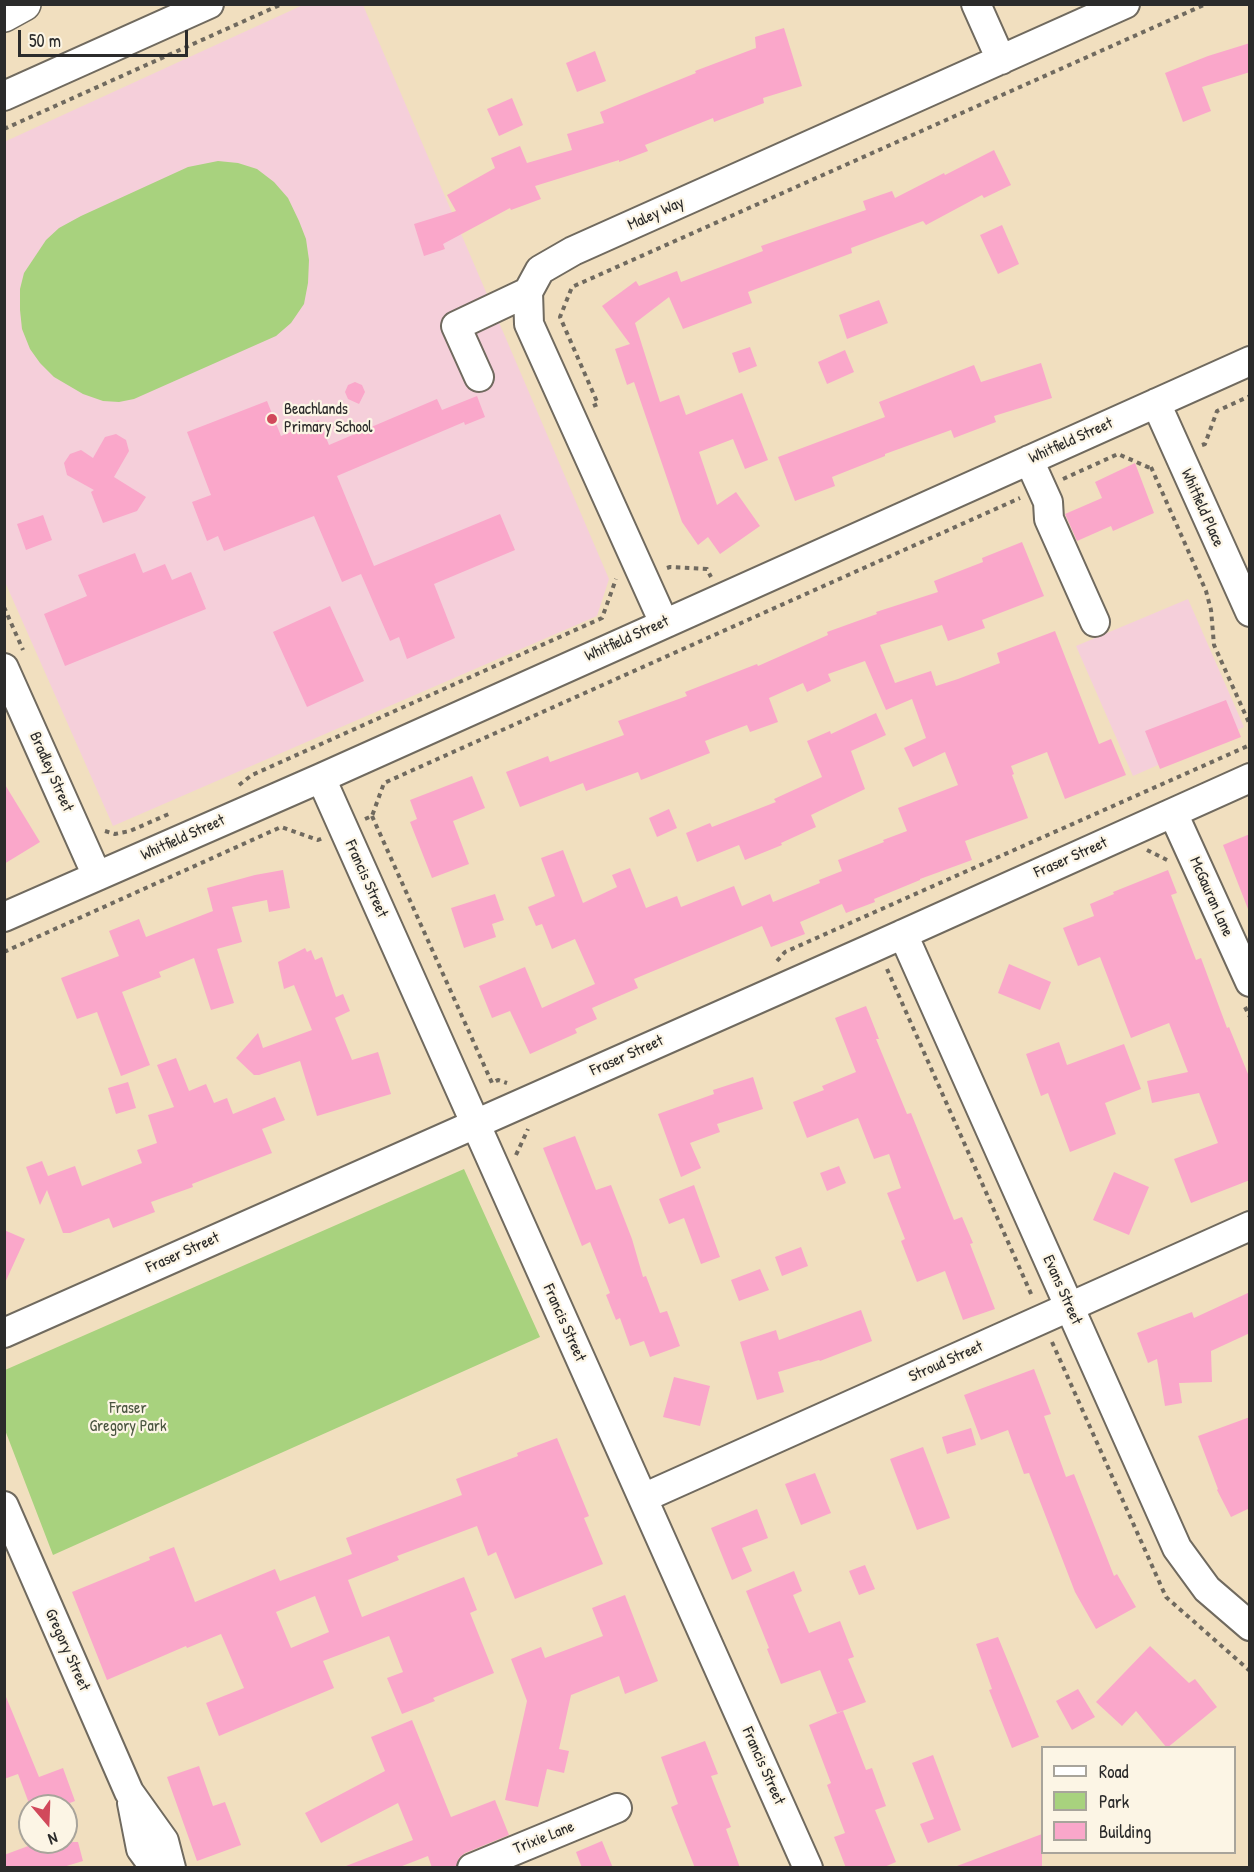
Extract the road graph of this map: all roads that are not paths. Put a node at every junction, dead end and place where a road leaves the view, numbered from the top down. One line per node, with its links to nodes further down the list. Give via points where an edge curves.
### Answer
1 (24, 4): 5 (main road)
2 (209, 4): 7 (street)
3 (976, 4): 6 (street)
4 (1125, 4): 6 (street, Maley Way)
5 (4, 15)
6 (1001, 60): 8 (street, Maley Way, via 573,251 540,270)
7 (4, 96)
8 (528, 292): 10 (street, via 456,326); 15 (street, via 529,324)
9 (1250, 361): 11 (street, Whitfield Street)
10 (479, 377)
11 (1156, 403): 12 (street, Whitfield Street); 13 (street, Whitfield Place)
12 (1029, 460): 14 (street, via 1048,502 1049,519); 15 (street, Whitfield Street)
13 (1250, 612)
14 (1095, 622)
15 (664, 623): 17 (street, Whitfield Street)
16 (14, 660): 20 (street, Bradley Street)
17 (321, 778): 20 (street, Whitfield Street); 24 (street, Francis Street)
18 (1250, 778): 19 (street, Fraser Street)
19 (1173, 813): 22 (street, Fraser Street); 23 (street, McGauran Lane)
20 (97, 876): 21 (street, Whitfield Street)
21 (4, 917)
22 (903, 934): 24 (street, Fraser Street); 26 (street, Evans Street)
23 (1250, 982)
24 (474, 1123): 27 (street, Fraser Street); 28 (street, Francis Street)
25 (1250, 1227): 26 (street, Stroud Street)
26 (1070, 1307): 28 (street, Stroud Street); 30 (street, Evans Street, via 1177,1548 1207,1589)
27 (4, 1333)
28 (643, 1497): 36 (street, Francis Street)
29 (5, 1506): 31 (street, Gregory Street)
30 (1250, 1626)
31 (129, 1792): 33 (street, Gregory Street, via 141,1849); 34 (street, Gregory Street, via 164,1841)
32 (617, 1808): 35 (street, Trixie Lane)
33 (154, 1868)
34 (171, 1868)
35 (472, 1868)
36 (808, 1868)

